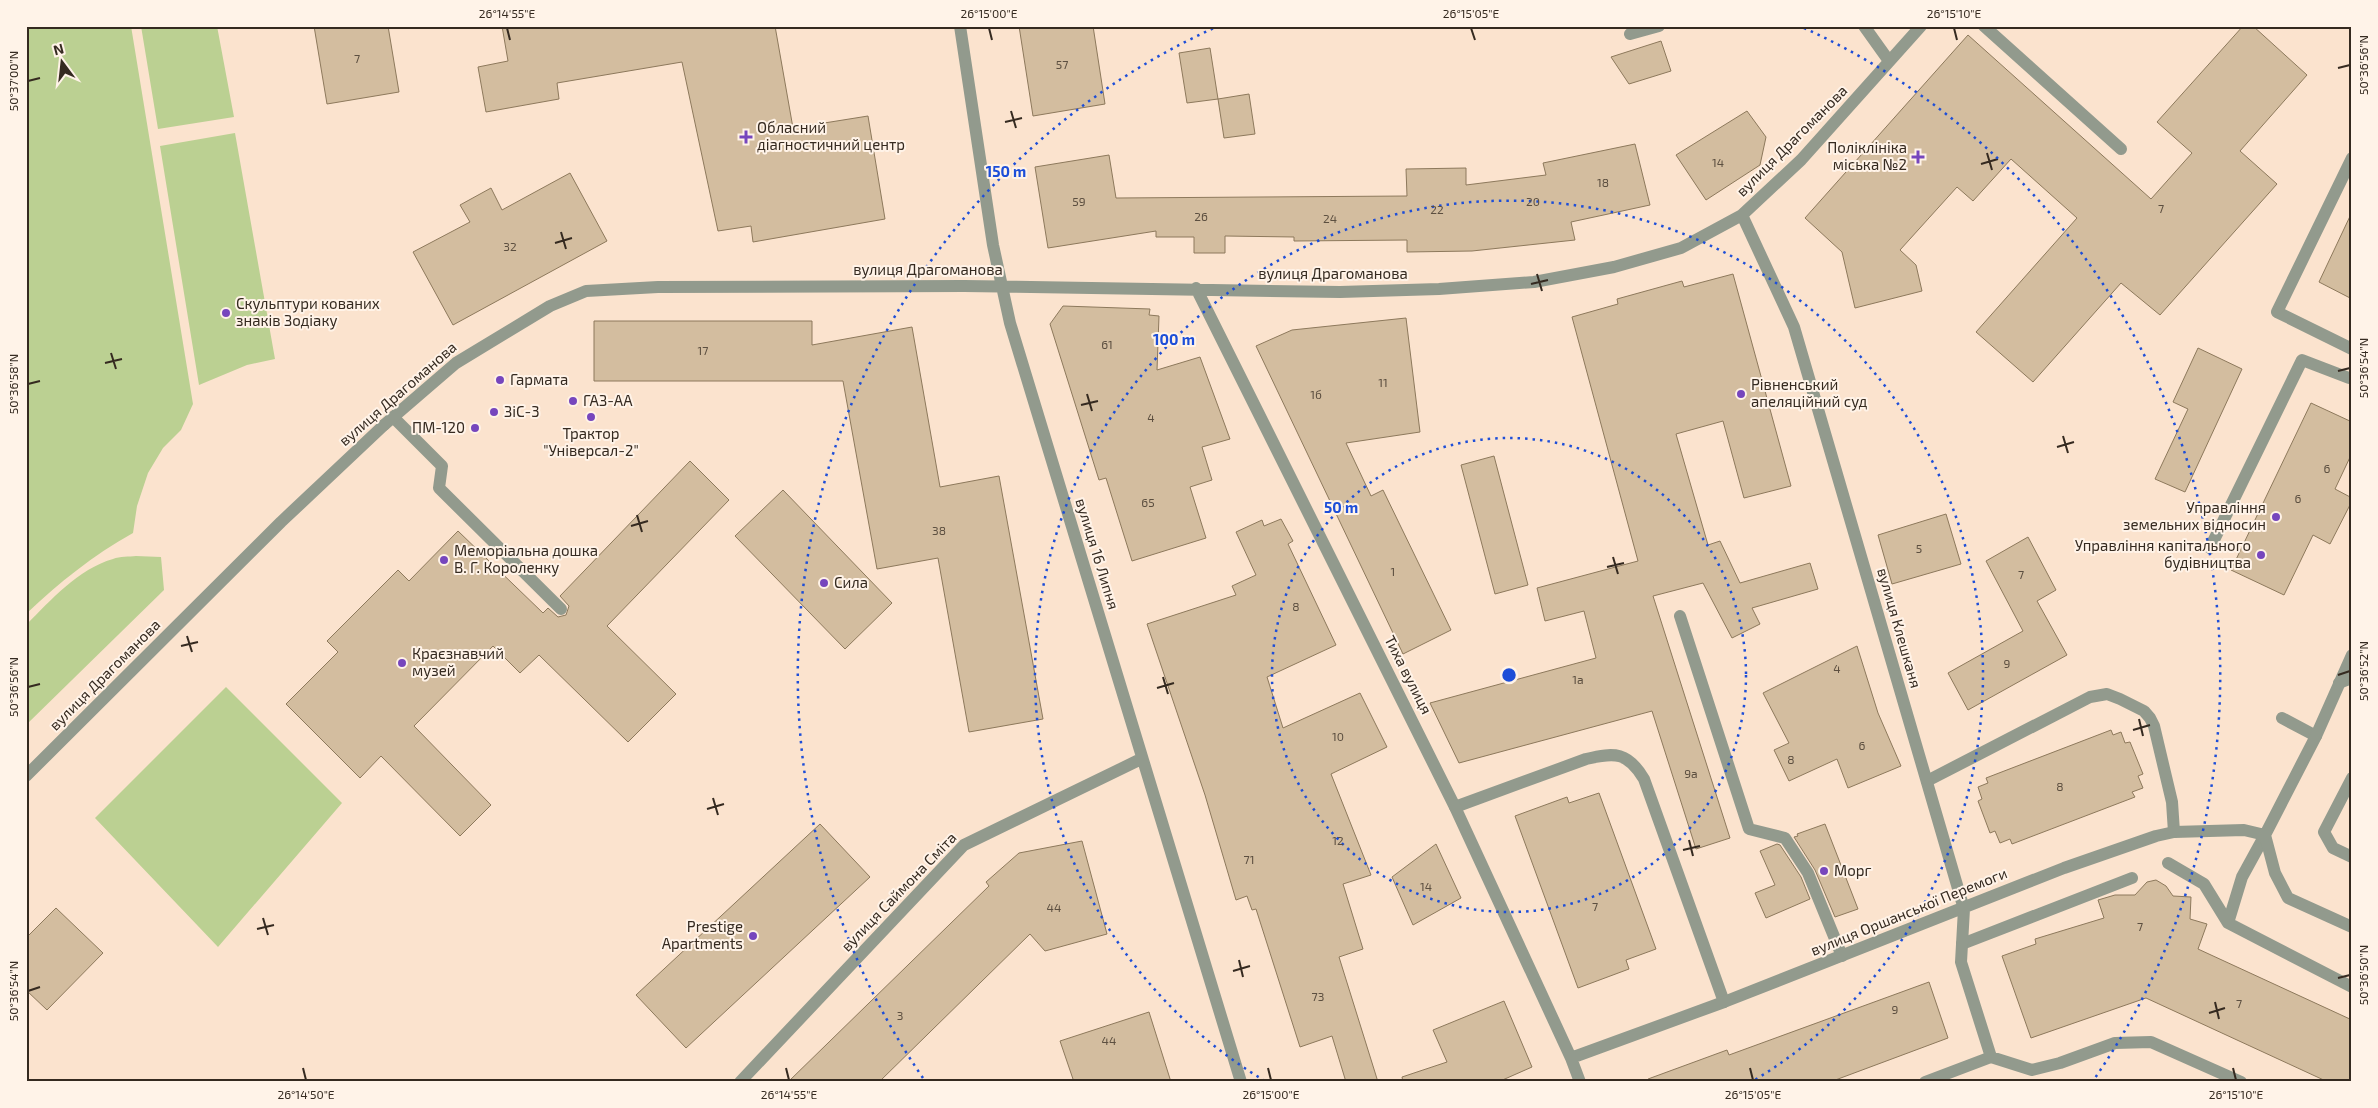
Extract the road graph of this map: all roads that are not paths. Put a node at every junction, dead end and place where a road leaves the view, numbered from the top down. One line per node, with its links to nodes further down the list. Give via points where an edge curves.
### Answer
1 (960, 26): 11 (street, вулиця 16 Липня)
2 (1659, 26): 6 (street)
3 (1864, 26): 7 (street)
4 (1921, 26): 7 (street, вулиця Драгоманова)
5 (1984, 26): 8 (street)
6 (1630, 34)
7 (1889, 61): 10 (street, вулиця Драгоманова, via 1801,160)
8 (2121, 148)
9 (2352, 158): 13 (street, via 2277,312)
10 (1742, 215): 12 (street, вулиця Драгоманова, via 1681,248 1614,267 1534,282 1340,292); 27 (street, вулиця Клешканя, via 1794,327)
11 (1002, 286): 12 (street, вулиця Драгоманова); 15 (street, вулиця Драгоманова, via 658,287 586,291 550,306 494,338 456,363); 24 (street, вулиця 16 Липня, via 1010,323)
12 (1196, 288): 28 (street, Тиха вулиця)
13 (2352, 349)
14 (2352, 376): 16 (street, via 2349,378 2302,360)
15 (388, 421): 17 (street, via 442,466 439,488); 25 (street, вулиця Драгоманова, via 281,522)
16 (2210, 548)
17 (560, 609)
18 (1680, 616): 38 (street, via 1749,829 1785,838 1808,873)
19 (2352, 655): 21 (street)
20 (2352, 678): 21 (street)
21 (2339, 683): 23 (street)
22 (2282, 718): 23 (street)
23 (2316, 736): 30 (street)
24 (1142, 759): 43 (street, вулиця Саймона Сміта, via 964,844); 44 (street, вулиця 16 Липня)
25 (26, 776)
26 (2352, 778): 31 (street, via 2324,832 2333,848)
27 (1927, 781): 29 (street, via 2090,697 2107,694 2144,711 2154,726 2172,802); 34 (street, вулиця Клешканя)
28 (1455, 807): 40 (street, via 1586,759 1622,756 1636,766 1647,788); 42 (street, Тиха вулиця)
29 (2174, 832): 30 (street, вулиця Оршанської Перемоги, via 2244,830); 34 (street, вулиця Оршанської Перемоги, via 2064,868)
30 (2265, 836): 35 (street, via 2242,877); 36 (street, via 2275,873 2288,898)
31 (2352, 857)
32 (2168, 863): 35 (street, via 2204,884)
33 (2132, 878): 37 (street)
34 (1964, 909): 37 (street, вулиця Клешканя); 38 (street, вулиця Оршанської Перемоги)
35 (2228, 923): 39 (street)
36 (2352, 927)
37 (1962, 944): 41 (street, вулиця Клешканя, via 1961,962)
38 (1842, 956): 40 (street, вулиця Оршанської Перемоги)
39 (2352, 987)
40 (1724, 1002): 42 (street, вулиця Оршанської Перемоги)
41 (1991, 1057): 46 (street); 47 (street, via 2032,1070 2115,1043 2152,1042)
42 (1571, 1058): 45 (street, Тиха вулиця)
43 (740, 1082)
44 (1240, 1082)
45 (1580, 1082)
46 (1925, 1082)
47 (2241, 1082)

